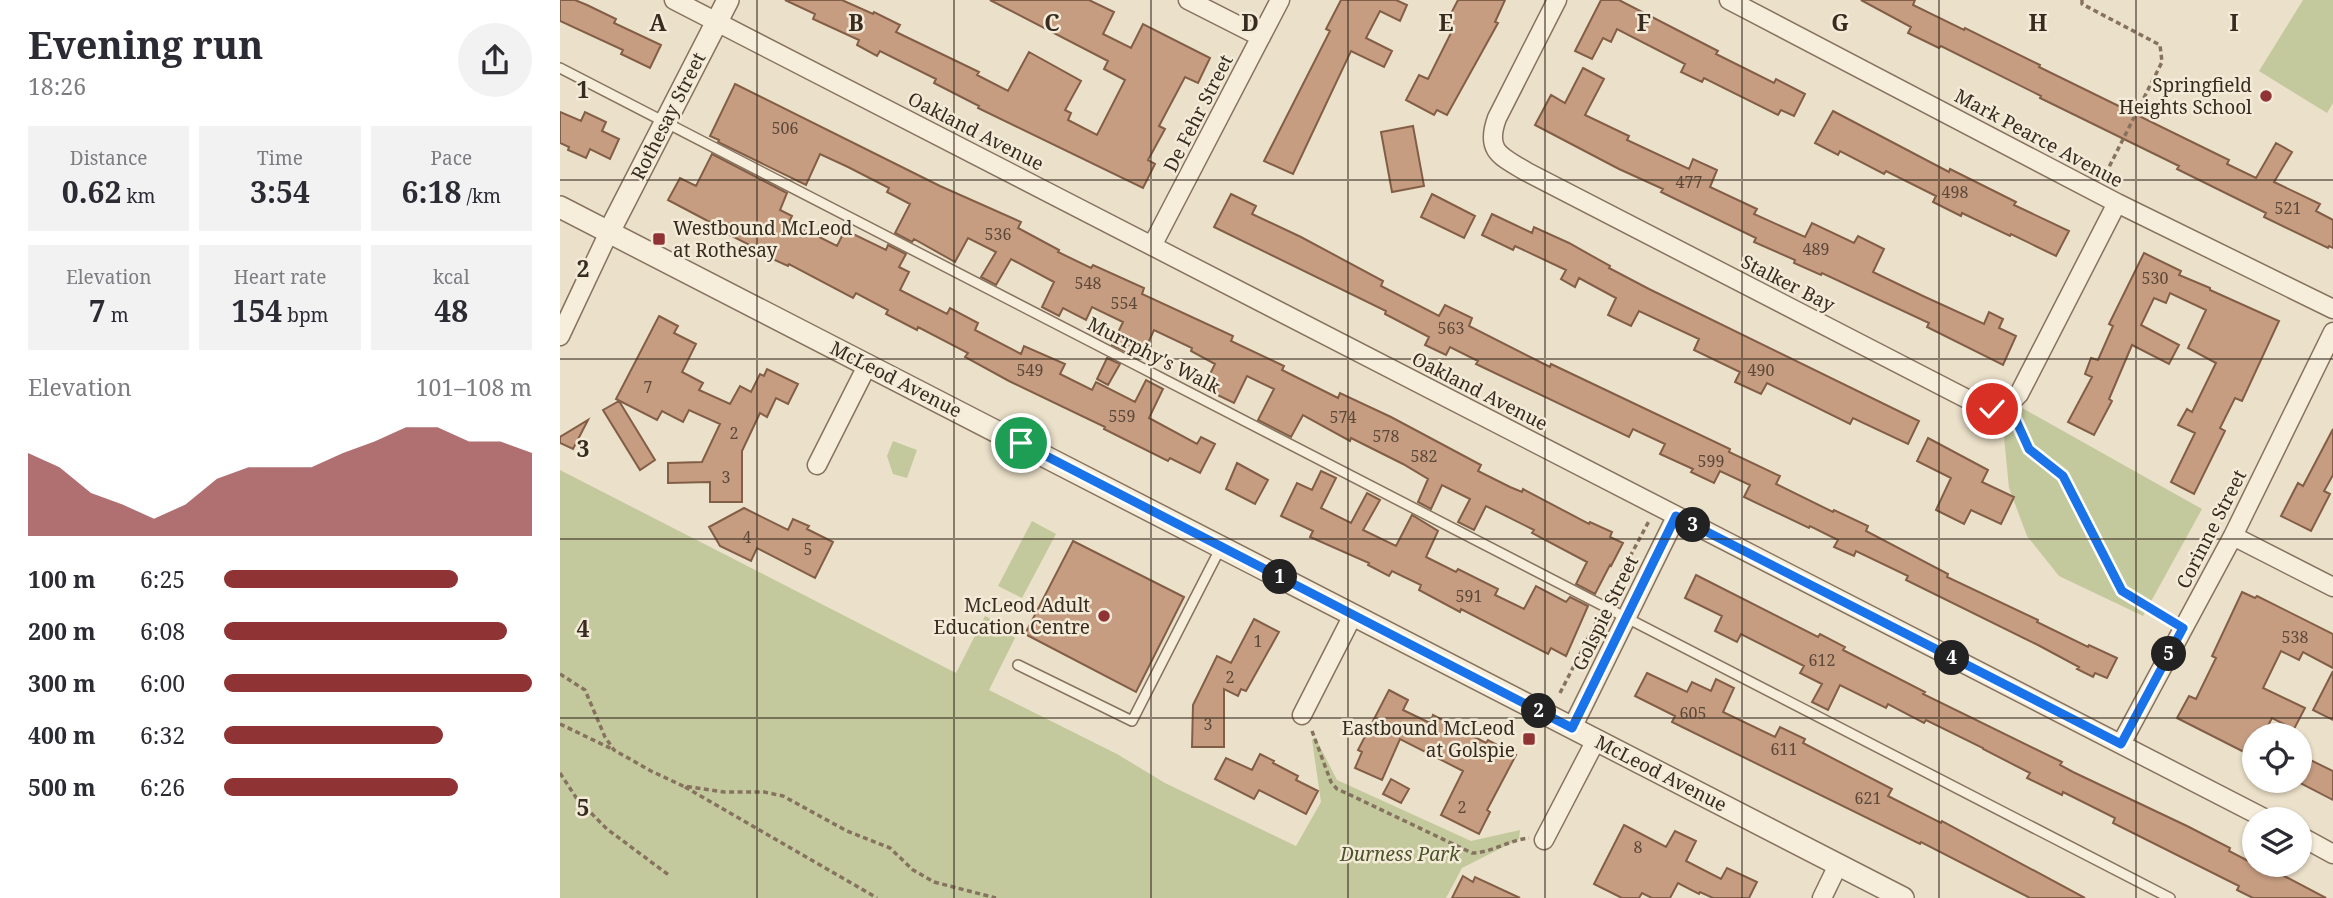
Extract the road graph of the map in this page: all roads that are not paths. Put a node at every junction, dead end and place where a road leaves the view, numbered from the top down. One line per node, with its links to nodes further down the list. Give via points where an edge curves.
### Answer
1 (674, 0): 7 (street, Oakland Avenue)
2 (728, 0): 7 (street, Rothesay Street)
3 (1188, 0): 8 (street)
4 (1280, 0): 8 (street, De Fehr Street)
5 (1557, 0): 11 (street, Stalker Bay, via 1497,118 1492,143 1498,153 1527,172 1992,409 2009,405 2019,394)
6 (1729, 0): 11 (street, Mark Pearce Avenue)
7 (717, 22): 10 (street, Rothesay Street); 14 (street, Oakland Avenue)
8 (1261, 37): 14 (street, De Fehr Street)
9 (560, 68): 10 (lane, Murrphy's Walk)
10 (665, 122): 13 (street, Rothesay Street); 25 (lane, Murrphy's Walk)
11 (2117, 203): 15 (street, Mark Pearce Avenue)
12 (560, 206): 13 (street, McLeod Avenue)
13 (609, 232): 17 (street); 18 (street, McLeod Avenue)
14 (1153, 244): 20 (street, Oakland Avenue)
15 (2333, 309)
16 (2333, 332): 21 (street, Corinne Street)
17 (560, 335)
18 (868, 364): 19 (street); 22 (street, McLeod Avenue)
19 (817, 465)
20 (1676, 516): 25 (street, Golspie Street); 30 (street, Oakland Avenue)
21 (2233, 536): 23 (street); 30 (street, Corinne Street)
22 (1222, 547): 24 (street, McLeod Avenue); 26 (lane, via 1132,721)
23 (2333, 587)
24 (1353, 615): 27 (street); 28 (street, McLeod Avenue)
25 (1626, 619): 28 (street, Golspie Street); 38 (lane, Murrphy's Walk)
26 (1018, 664)
27 (1301, 715)
28 (1572, 728): 29 (street, McLeod Avenue)
29 (1596, 740): 32 (street); 35 (street, McLeod Avenue)
30 (2121, 744): 31 (street, Oakland Avenue)
31 (2243, 807)
32 (1545, 840)
33 (2312, 843): 34 (street)
34 (2333, 854)
35 (1838, 865): 36 (street); 37 (street, McLeod Avenue)
36 (1822, 898)
37 (1903, 898)
38 (2170, 898)

